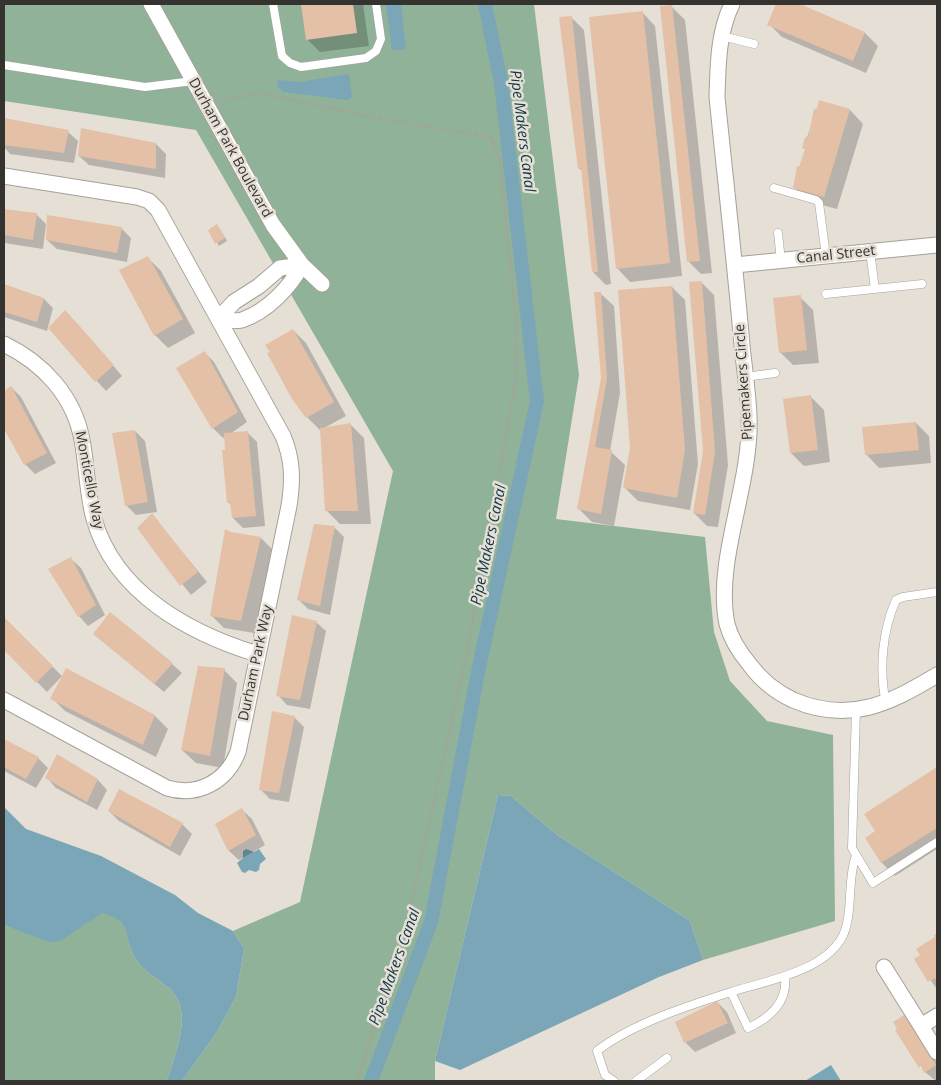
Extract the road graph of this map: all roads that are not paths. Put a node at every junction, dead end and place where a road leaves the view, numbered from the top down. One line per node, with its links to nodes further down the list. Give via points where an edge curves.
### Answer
1 (151, 4): 8 (street, Durham Park Boulevard)
2 (273, 4): 3 (lane, via 282,56 301,67 366,58 376,51 381,39)
3 (376, 4)
4 (732, 4): 5 (street, Pipemakers Circle)
5 (722, 36): 6 (lane); 17 (street, Pipemakers Circle, via 716,97)
6 (754, 44)
7 (4, 65): 8 (lane, via 145,87)
8 (193, 81): 16 (street, Durham Park Boulevard, via 273,225)
9 (4, 176): 24 (street, Durham Park Way, via 137,196 149,201 163,217)
10 (774, 188): 14 (lane, via 816,200)
11 (778, 233): 15 (lane)
12 (937, 245): 13 (street, Canal Street)
13 (870, 252): 14 (street, Canal Street); 21 (lane)
14 (826, 256): 15 (street, Canal Street)
15 (781, 260): 17 (street, Canal Street)
16 (302, 265): 18 (street, via 280,268); 19 (street, Durham Park Boulevard); 23 (street, via 292,284)
17 (735, 265): 27 (street, Pipemakers Circle)
18 (263, 282): 23 (street); 24 (street, via 234,302)
19 (322, 284)
20 (922, 284): 21 (lane)
21 (875, 289): 22 (lane)
22 (826, 294)
23 (276, 298): 24 (street, via 241,320)
24 (219, 318): 29 (street, Durham Park Way, via 283,436 292,467 289,506)
25 (4, 344): 29 (street, Monticello Way, via 24,354 43,370 72,408 80,430 94,520 119,568 148,599 176,619 217,641)
26 (775, 373): 27 (lane)
27 (745, 377): 33 (street, Pipemakers Circle, via 749,446 724,578 728,625 736,648 766,683 783,696 836,712)
28 (937, 592): 32 (lane, via 896,600 882,662 881,679)
29 (257, 654): 31 (street, Durham Park Way, via 235,760 219,780 198,790 176,790 158,784)
30 (937, 675): 32 (street, Pipemakers Circle)
31 (4, 700)
32 (886, 704): 33 (street, Pipemakers Circle)
33 (856, 710): 35 (lane, via 852,848)
34 (937, 842): 35 (lane, via 873,883)
35 (856, 855): 37 (lane, via 852,865 848,923 840,943 817,962)
36 (884, 967): 40 (street)
37 (785, 976): 38 (lane); 38 (lane, via 784,993 777,1008 748,1028)
38 (731, 992): 43 (lane, via 681,1009 609,1041 597,1051 605,1075)
39 (937, 1016): 40 (street)
40 (921, 1026): 41 (street)
41 (937, 1052)
42 (667, 1058): 44 (lane)
43 (614, 1081)
44 (636, 1081)

